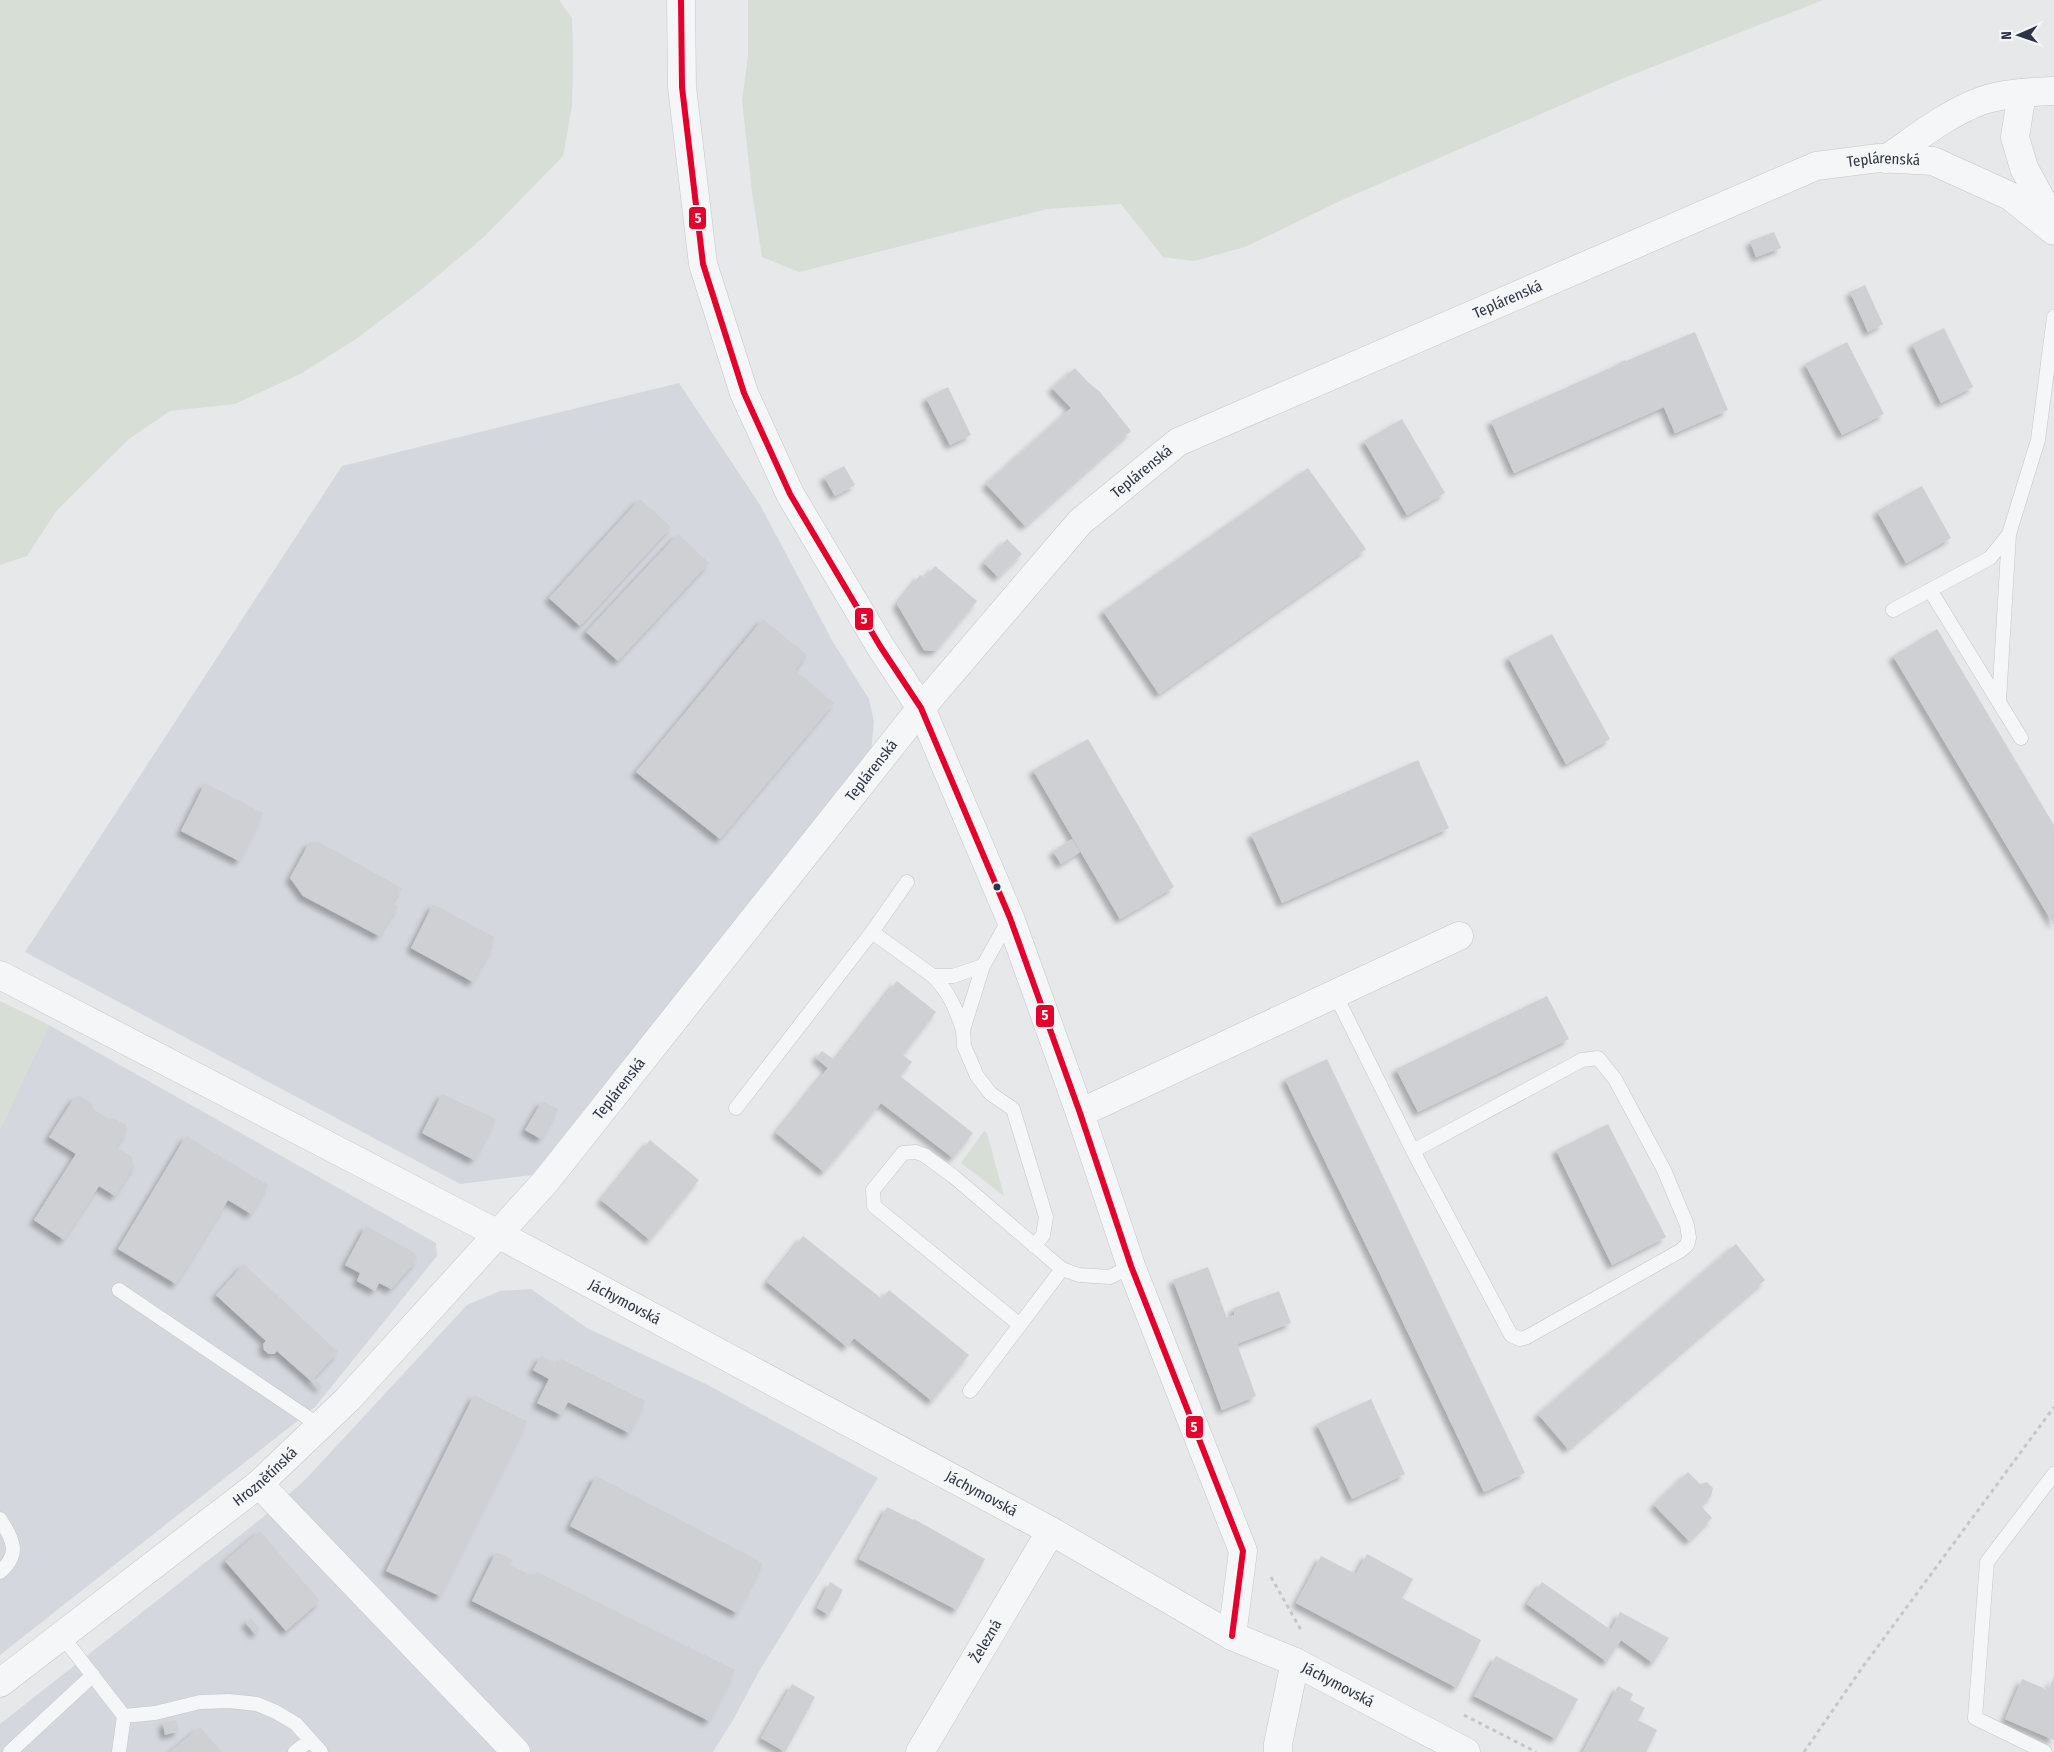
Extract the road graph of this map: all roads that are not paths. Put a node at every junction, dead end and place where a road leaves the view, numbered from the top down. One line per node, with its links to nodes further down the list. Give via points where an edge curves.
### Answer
1 (681, 0): 12 (street, via 682,87 703,264 744,393 790,494 880,646)
2 (2054, 91): 3 (street)
3 (2022, 93): 4 (street, via 1983,100 1950,115); 5 (street, via 2015,137 2024,168)
4 (1886, 159): 6 (street, Teplárenská, via 1933,161 2010,196); 12 (street, Teplárenská, via 1816,166 1178,442 1080,522)
5 (2054, 224)
6 (2054, 231)
7 (2054, 317): 8 (lane, via 2038,440)
8 (2009, 534): 9 (lane, via 1990,558); 11 (lane)
9 (1930, 590): 10 (lane); 11 (lane)
10 (1893, 610)
11 (1999, 702): 13 (lane)
12 (921, 708): 15 (street); 26 (street, Teplárenská, via 546,1180)
13 (2021, 738)
14 (907, 882): 16 (lane)
15 (1010, 918): 18 (lane); 24 (street)
16 (872, 932): 20 (lane); 23 (lane)
17 (1459, 936): 21 (street)
18 (983, 966): 20 (lane, via 953,976); 22 (lane)
19 (0, 976): 26 (street, Jáchymovská)
20 (933, 976): 22 (lane, via 955,1006)
21 (1335, 994): 24 (street); 25 (lane)
22 (963, 1030): 27 (lane, via 964,1046 976,1076 991,1094 1013,1109 1046,1217 1043,1235)
23 (736, 1108)
24 (1080, 1113): 28 (street)
25 (1413, 1150): 25 (lane, via 1582,1060 1598,1058 1615,1079 1664,1170 1687,1225 1689,1238 1680,1251 1520,1339 1511,1335)
26 (498, 1234): 33 (street, Hroznětínská); 37 (street, Jáchymovská)
27 (1034, 1246): 29 (lane); 31 (lane, via 953,1176 916,1152 903,1153 873,1190 874,1206)
28 (1131, 1266): 29 (lane, via 1110,1277 1079,1275); 40 (street, via 1244,1551)
29 (1062, 1269): 31 (lane)
30 (119, 1290): 33 (lane)
31 (1020, 1324): 32 (lane)
32 (970, 1390)
33 (320, 1426): 35 (street, Hroznětínská)
34 (2054, 1474): 54 (lane, via 1987,1562 1976,1718)
35 (259, 1484): 39 (street, Hroznětínská); 50 (street)
36 (0, 1519): 38 (lane, via 14,1551 9,1564)
37 (1051, 1530): 40 (street, Jáchymovská); 51 (street, Železná)
38 (0, 1572)
39 (62, 1636): 42 (lane); 43 (street, Hroznětínská)
40 (1232, 1636): 41 (street, Jáchymovská)
41 (1295, 1662): 52 (street); 53 (street, Jáchymovská)
42 (93, 1675): 44 (lane); 46 (lane)
43 (0, 1683)
44 (124, 1716): 45 (lane, via 155,1713 200,1702 257,1704 296,1724); 47 (lane)
45 (310, 1740): 48 (lane); 49 (lane)
46 (10, 1752)
47 (119, 1752)
48 (295, 1752)
49 (321, 1752)
50 (516, 1752)
51 (920, 1752)
52 (1278, 1752)
53 (1466, 1752)
54 (2045, 1752)

